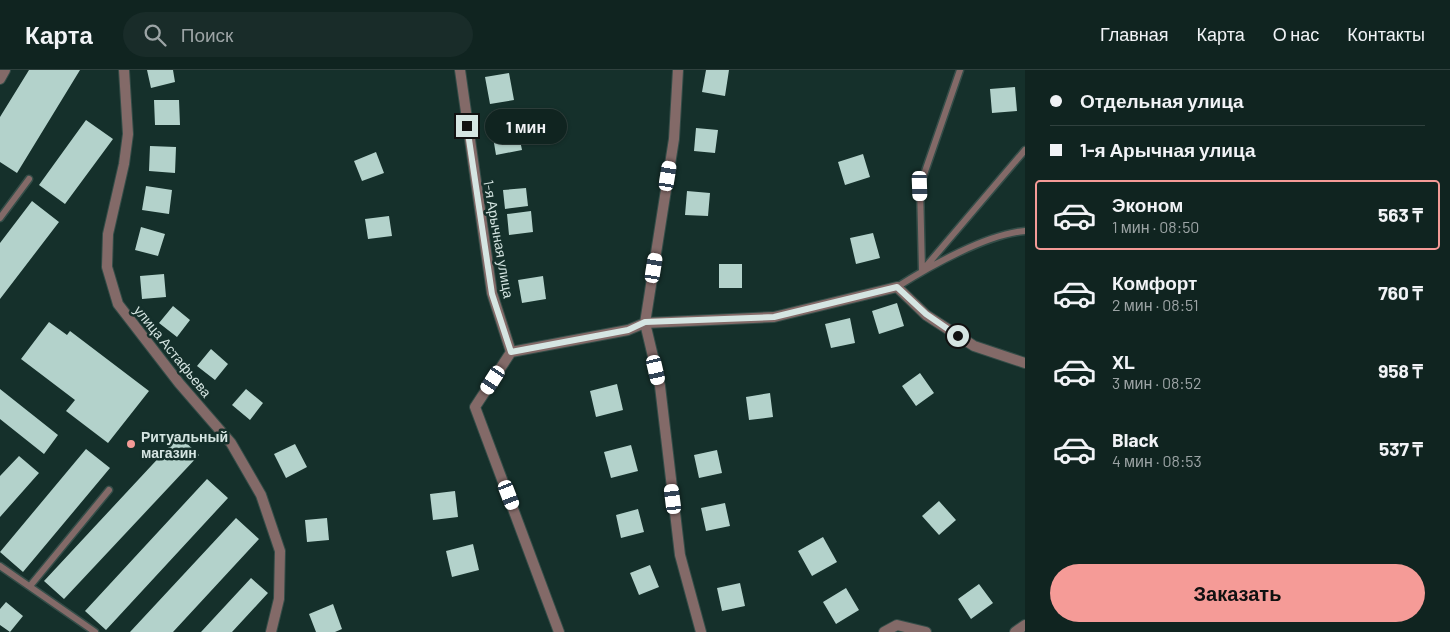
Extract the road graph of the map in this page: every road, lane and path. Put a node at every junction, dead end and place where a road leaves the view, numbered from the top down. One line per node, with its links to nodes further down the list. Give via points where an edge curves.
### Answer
1 (6, 70): 6 (street)
2 (124, 70): 21 (street, улица Астафьева, via 128,134 108,234 107,267 118,304 179,383 231,443 261,496 280,551 279,599)
3 (460, 70): 14 (street, 1-я Арычная улица, via 492,294)
4 (678, 70): 13 (street, via 674,140)
5 (960, 70): 11 (lane, via 920,186)
6 (0, 79)
7 (1025, 150): 11 (lane)
8 (29, 180): 9 (lane)
9 (0, 218)
10 (1025, 231): 11 (lane, via 1007,233)
11 (922, 271): 12 (lane)
12 (897, 287): 13 (street, via 774,317); 15 (street, via 926,314 974,346)
13 (645, 322): 14 (street, via 628,330); 23 (street, via 660,386 680,555)
14 (511, 352): 22 (street, via 475,407)
15 (1025, 363)
16 (109, 490): 18 (lane)
17 (0, 566): 18 (lane)
18 (30, 586): 20 (lane)
19 (1025, 625): 26 (street)
20 (95, 632)
21 (271, 632)
22 (559, 632)
23 (701, 632)
24 (884, 632): 25 (street, via 897,625)
25 (926, 632)
26 (1015, 632)

